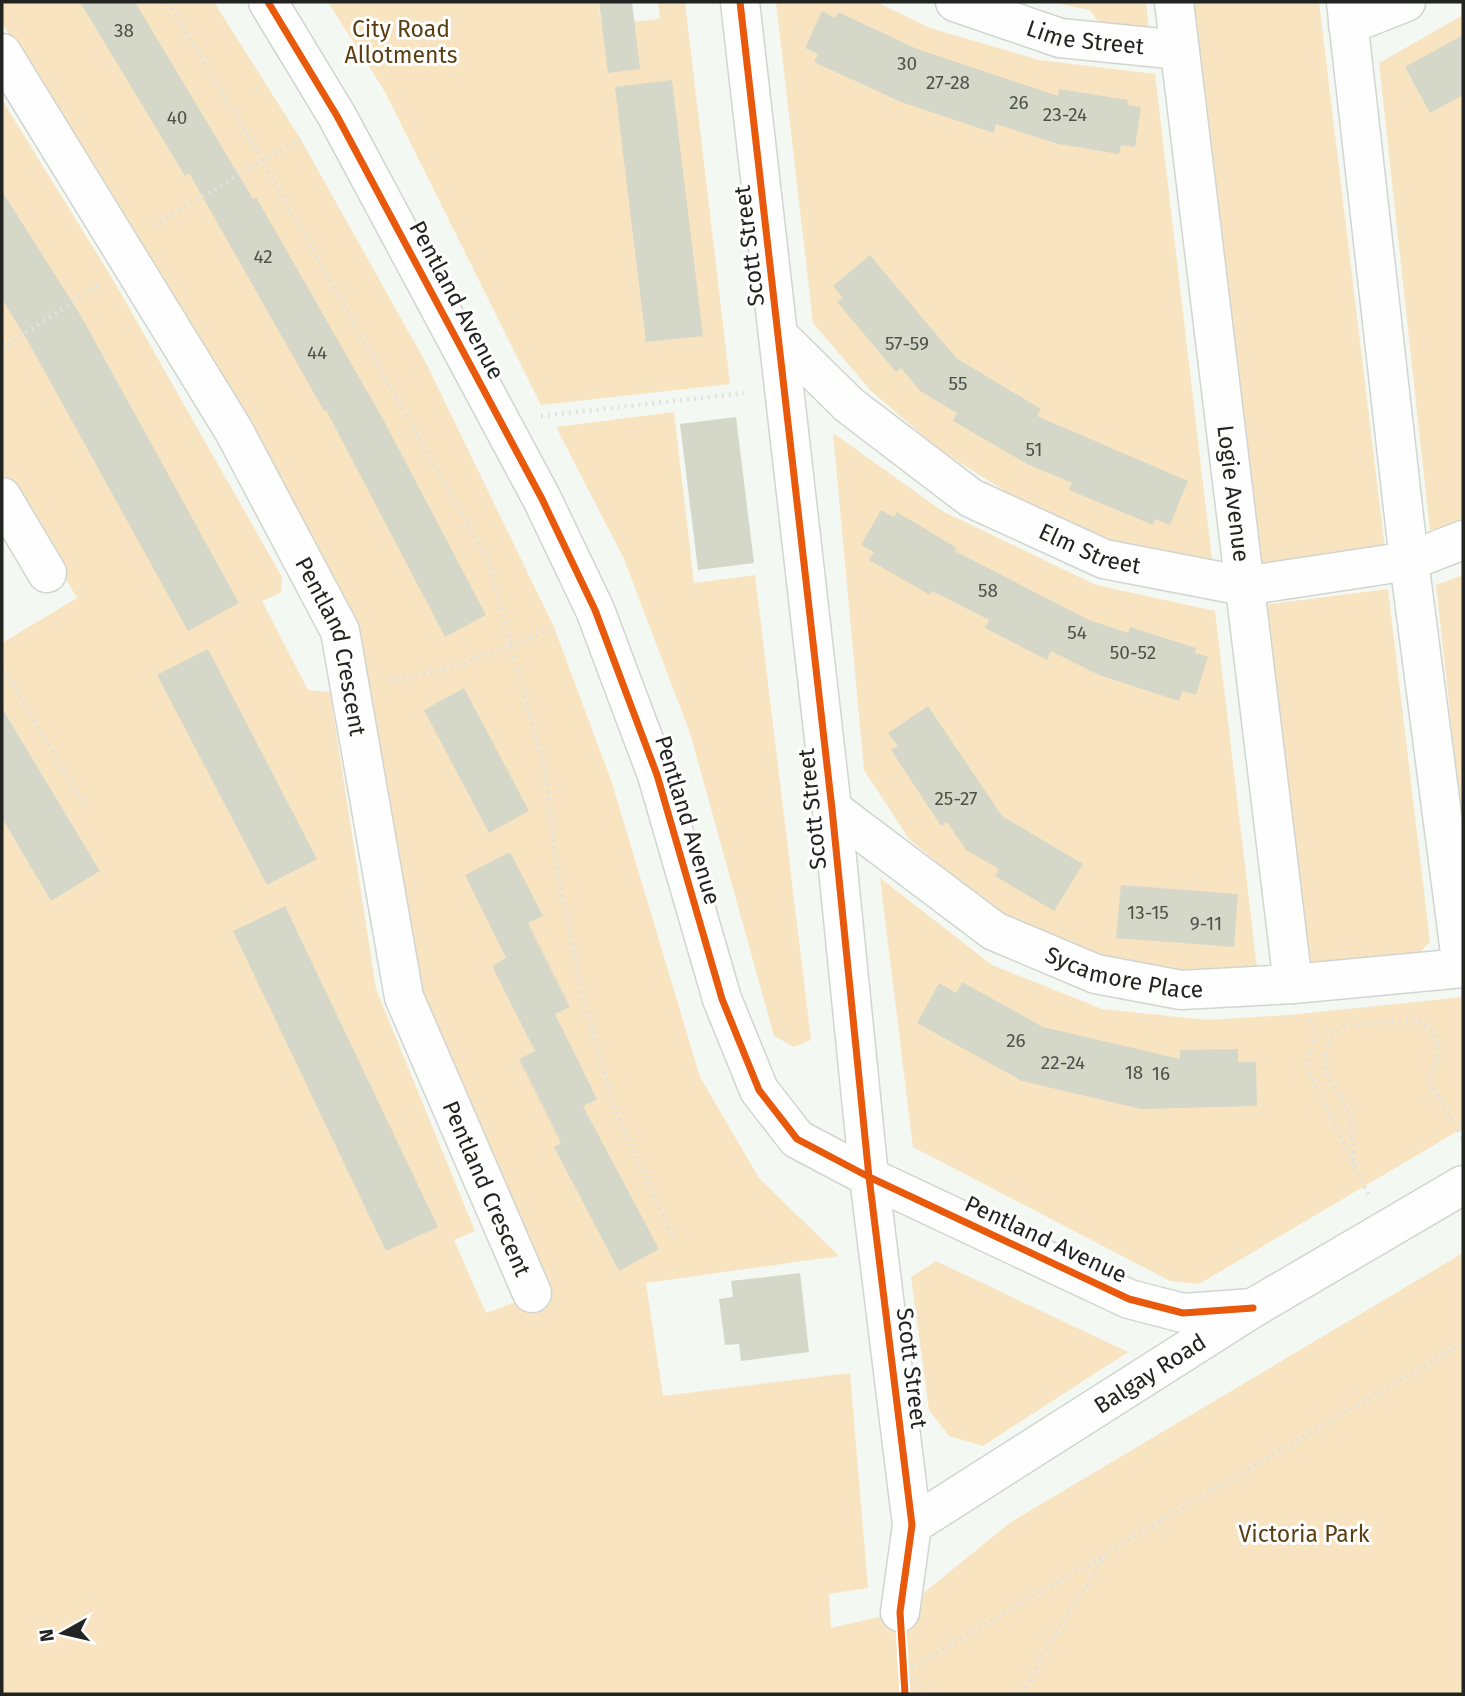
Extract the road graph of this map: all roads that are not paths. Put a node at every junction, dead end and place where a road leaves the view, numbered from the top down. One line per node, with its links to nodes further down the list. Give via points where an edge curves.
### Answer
1 (268, 2): 18 (street, Pentland Avenue, via 337,117 542,499 595,610 657,775 722,999 759,1090 797,1139)
2 (740, 2): 9 (street, Scott Street)
3 (955, 2): 7 (street, Lime Street, via 1060,38)
4 (1174, 2): 7 (street, Logie Avenue)
5 (1406, 2): 6 (street)
6 (1347, 14): 12 (street)
7 (1180, 50): 14 (street, Logie Avenue)
8 (2, 53): 20 (street, Pentland Crescent, via 234,431 340,631 404,997)
9 (778, 335): 14 (street, Elm Street, via 849,405 971,498 1104,559); 15 (street, Scott Street)
10 (2, 497): 13 (street)
11 (1463, 540): 12 (street, Elm Street)
12 (1409, 561): 14 (street, Elm Street); 16 (street)
13 (47, 573)
14 (1244, 586): 17 (street, Logie Avenue)
15 (832, 809): 17 (street, Sycamore Place, via 994,931 1096,974 1181,990); 18 (street, Scott Street)
16 (1463, 968): 17 (street, Sycamore Place)
17 (1293, 984)
18 (869, 1177): 21 (street, Pentland Avenue, via 1129,1299 1183,1313); 22 (street, Scott Street)
19 (1463, 1185): 21 (street, Balgay Road)
20 (532, 1293)
21 (1253, 1308): 22 (street, Balgay Road)
22 (912, 1525): 23 (street, Scott Street)
23 (900, 1612)

